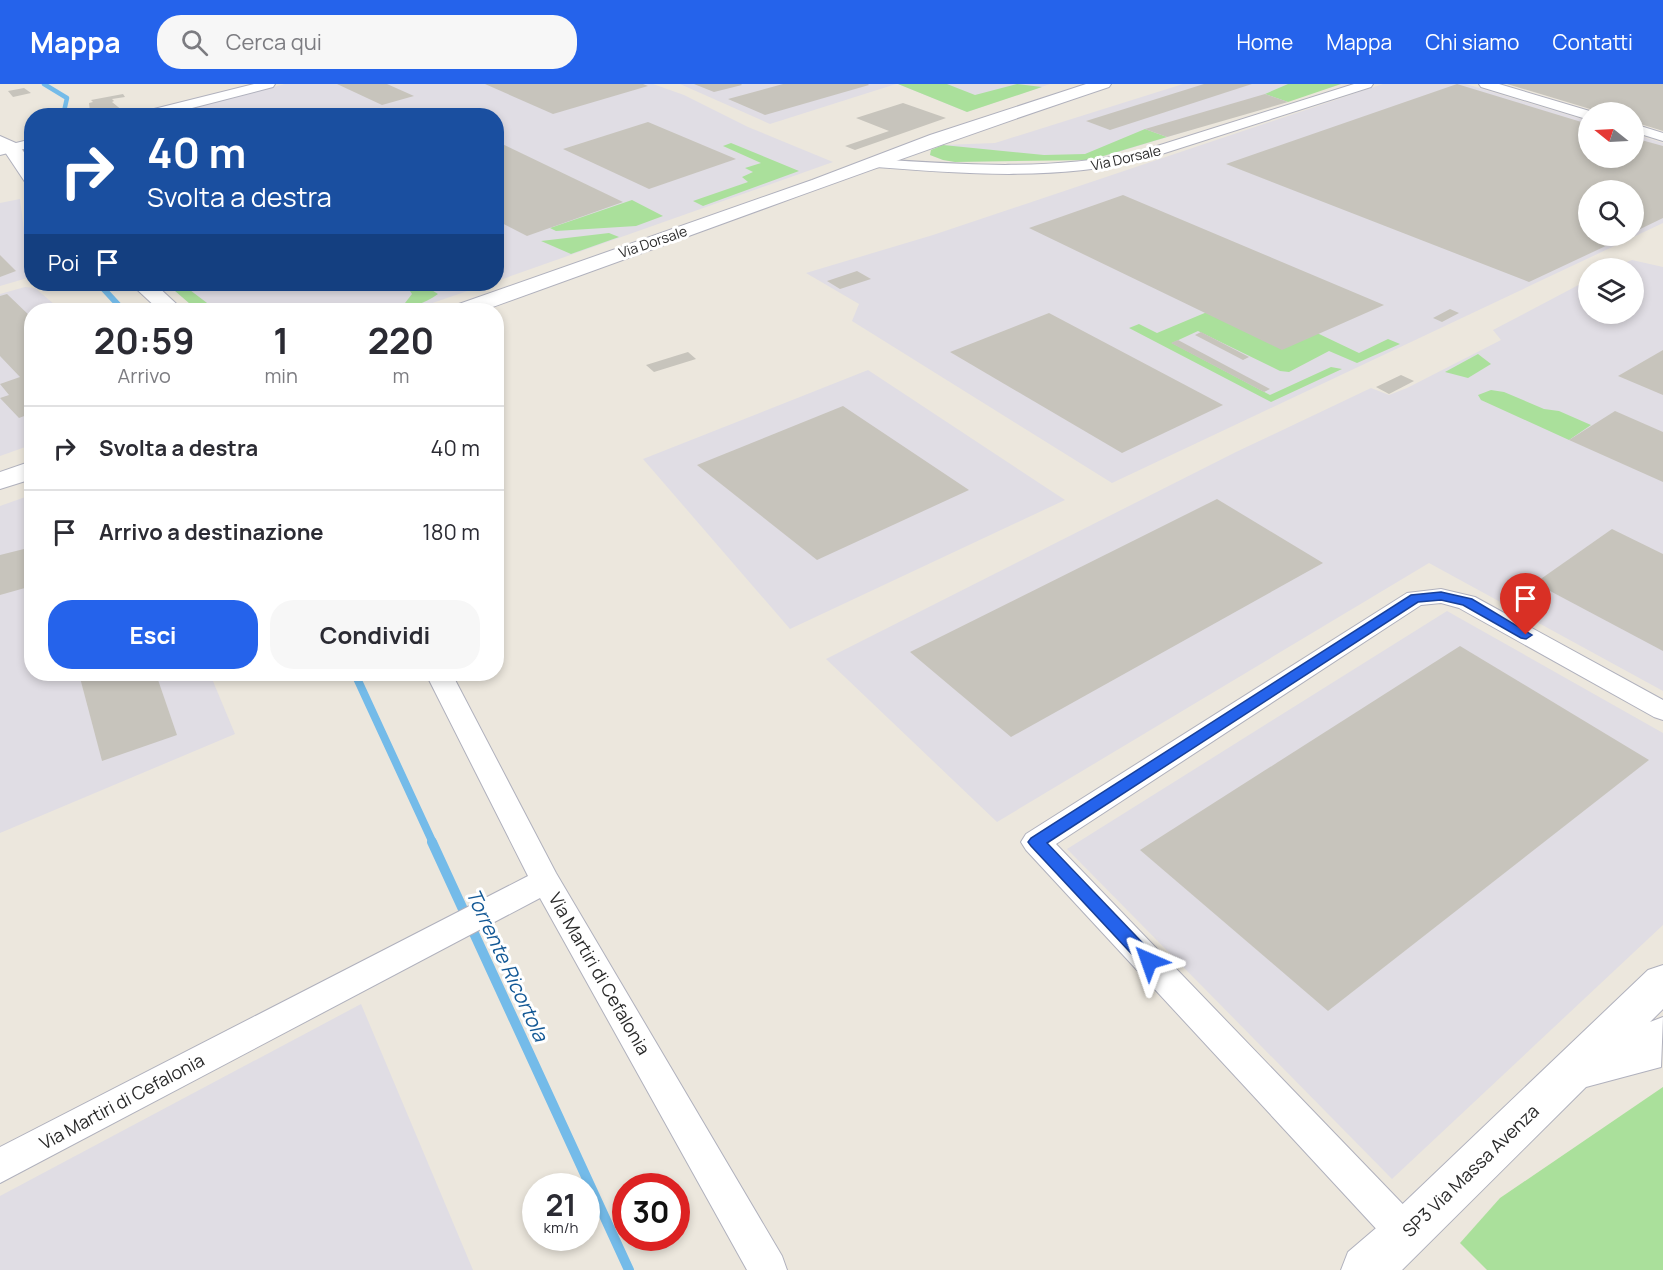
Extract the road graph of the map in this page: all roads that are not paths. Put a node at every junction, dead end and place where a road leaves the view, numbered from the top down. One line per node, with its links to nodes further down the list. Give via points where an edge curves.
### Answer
1 (269, 84): 5 (street)
2 (1102, 84): 11 (street, Via Dorsale)
3 (1367, 84): 11 (street, Via Dorsale, via 1106,165 1025,169)
4 (1485, 84): 6 (street)
5 (174, 108)
6 (1578, 112)
7 (1644, 131): 8 (street)
8 (1663, 137)
9 (24, 144): 10 (street)
10 (4, 147): 12 (street)
11 (876, 163): 15 (street, Via Dorsale)
12 (24, 169)
13 (149, 291): 14 (street)
14 (164, 303)
15 (484, 303)
16 (24, 472): 17 (street)
17 (0, 481)
18 (443, 681): 20 (street, Via Martiri di Cefalonia)
19 (1663, 711): 25 (street, via 1467,602 1441,596 1422,597 1402,605 1036,842)
20 (545, 881): 24 (street, Via Martiri di Cefalonia); 26 (street, Via Martiri di Cefalonia)
21 (1663, 982): 23 (street, SP3 Via Massa Avenza)
22 (1663, 1036): 23 (street, via 1646,1053)
23 (1574, 1070): 25 (street, SP3 Via Massa Avenza)
24 (0, 1166)
25 (1407, 1234): 27 (street, SP3 Via Massa Avenza)
26 (768, 1270)
27 (1366, 1270)

